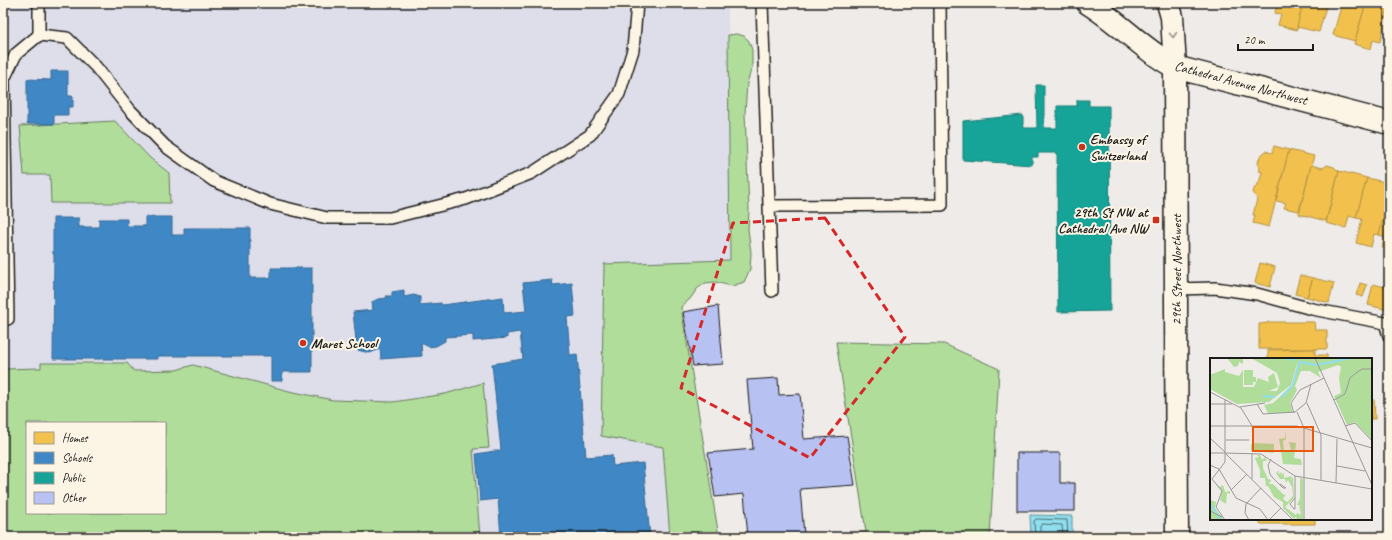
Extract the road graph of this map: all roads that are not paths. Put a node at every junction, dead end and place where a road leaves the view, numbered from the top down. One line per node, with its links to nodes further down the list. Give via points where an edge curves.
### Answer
1 (39, 3): 7 (lane)
2 (637, 3): 7 (lane, via 633,50 619,94 590,135 532,173 466,199 390,218 327,218 270,204 214,181 165,146 67,38)
3 (762, 3): 11 (lane)
4 (940, 3): 11 (lane, via 942,205)
5 (1088, 3): 8 (street, Cathedral Avenue Northwest, via 1148,50)
6 (1168, 3): 8 (street, 29th Street Northwest, one-way to 8, via 1172,16)
7 (39, 35): 10 (lane, via 16,54 4,79)
8 (1175, 67): 9 (street, Cathedral Avenue Northwest); 12 (street, 29th Street Northwest)
9 (1389, 123)
10 (4, 167): 14 (lane)
11 (770, 206): 13 (lane)
12 (1176, 289): 15 (lane, via 1215,288 1257,294 1312,309); 17 (street, 29th Street Northwest)
13 (772, 291)
14 (8, 319)
15 (1387, 323): 16 (lane)
16 (1389, 336)
17 (1177, 537)

